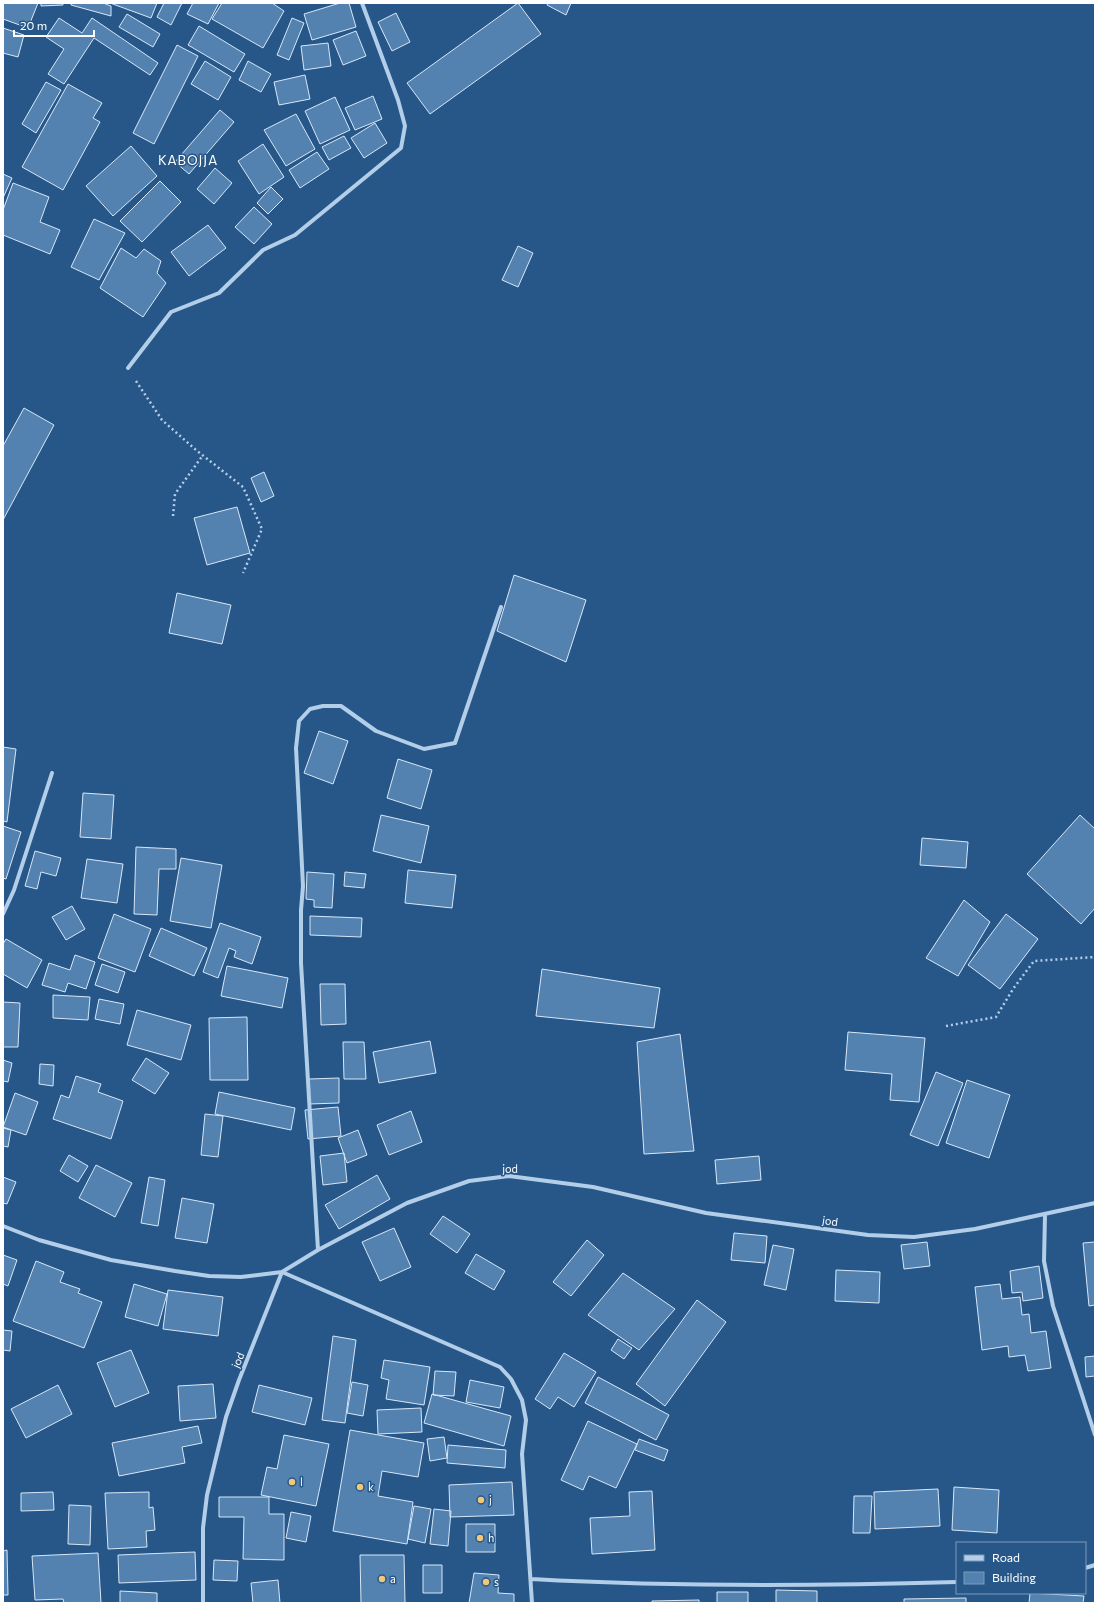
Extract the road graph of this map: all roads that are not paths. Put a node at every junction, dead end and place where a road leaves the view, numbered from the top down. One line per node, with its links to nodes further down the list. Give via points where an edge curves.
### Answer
1 (362, 3): 2 (street, via 405,126 401,148 295,235 263,250 219,292 171,312)
2 (128, 368)
3 (501, 607): 9 (street, via 455,743 424,749 376,731 341,706 310,709 299,721 296,748 303,886 301,963)
4 (52, 773): 5 (street, via 14,890)
5 (3, 914)
6 (1095, 1203): 7 (street, jod)
7 (1045, 1215): 9 (street, jod, via 975,1229 914,1237 868,1235 706,1213 593,1187 509,1176 469,1182 407,1203); 11 (street, via 1044,1261 1053,1306)
8 (3, 1226): 10 (street, via 39,1240 111,1260 175,1271 241,1277)
9 (318, 1250): 10 (street, jod)
10 (282, 1272): 12 (street, via 479,1357 500,1367 511,1379 522,1400 526,1420 522,1454); 14 (street, jod, via 226,1417 207,1495 203,1528)
11 (1095, 1435)
12 (532, 1579): 13 (street, via 735,1585); 15 (street)
13 (956, 1582)
14 (203, 1603)
15 (532, 1603)

